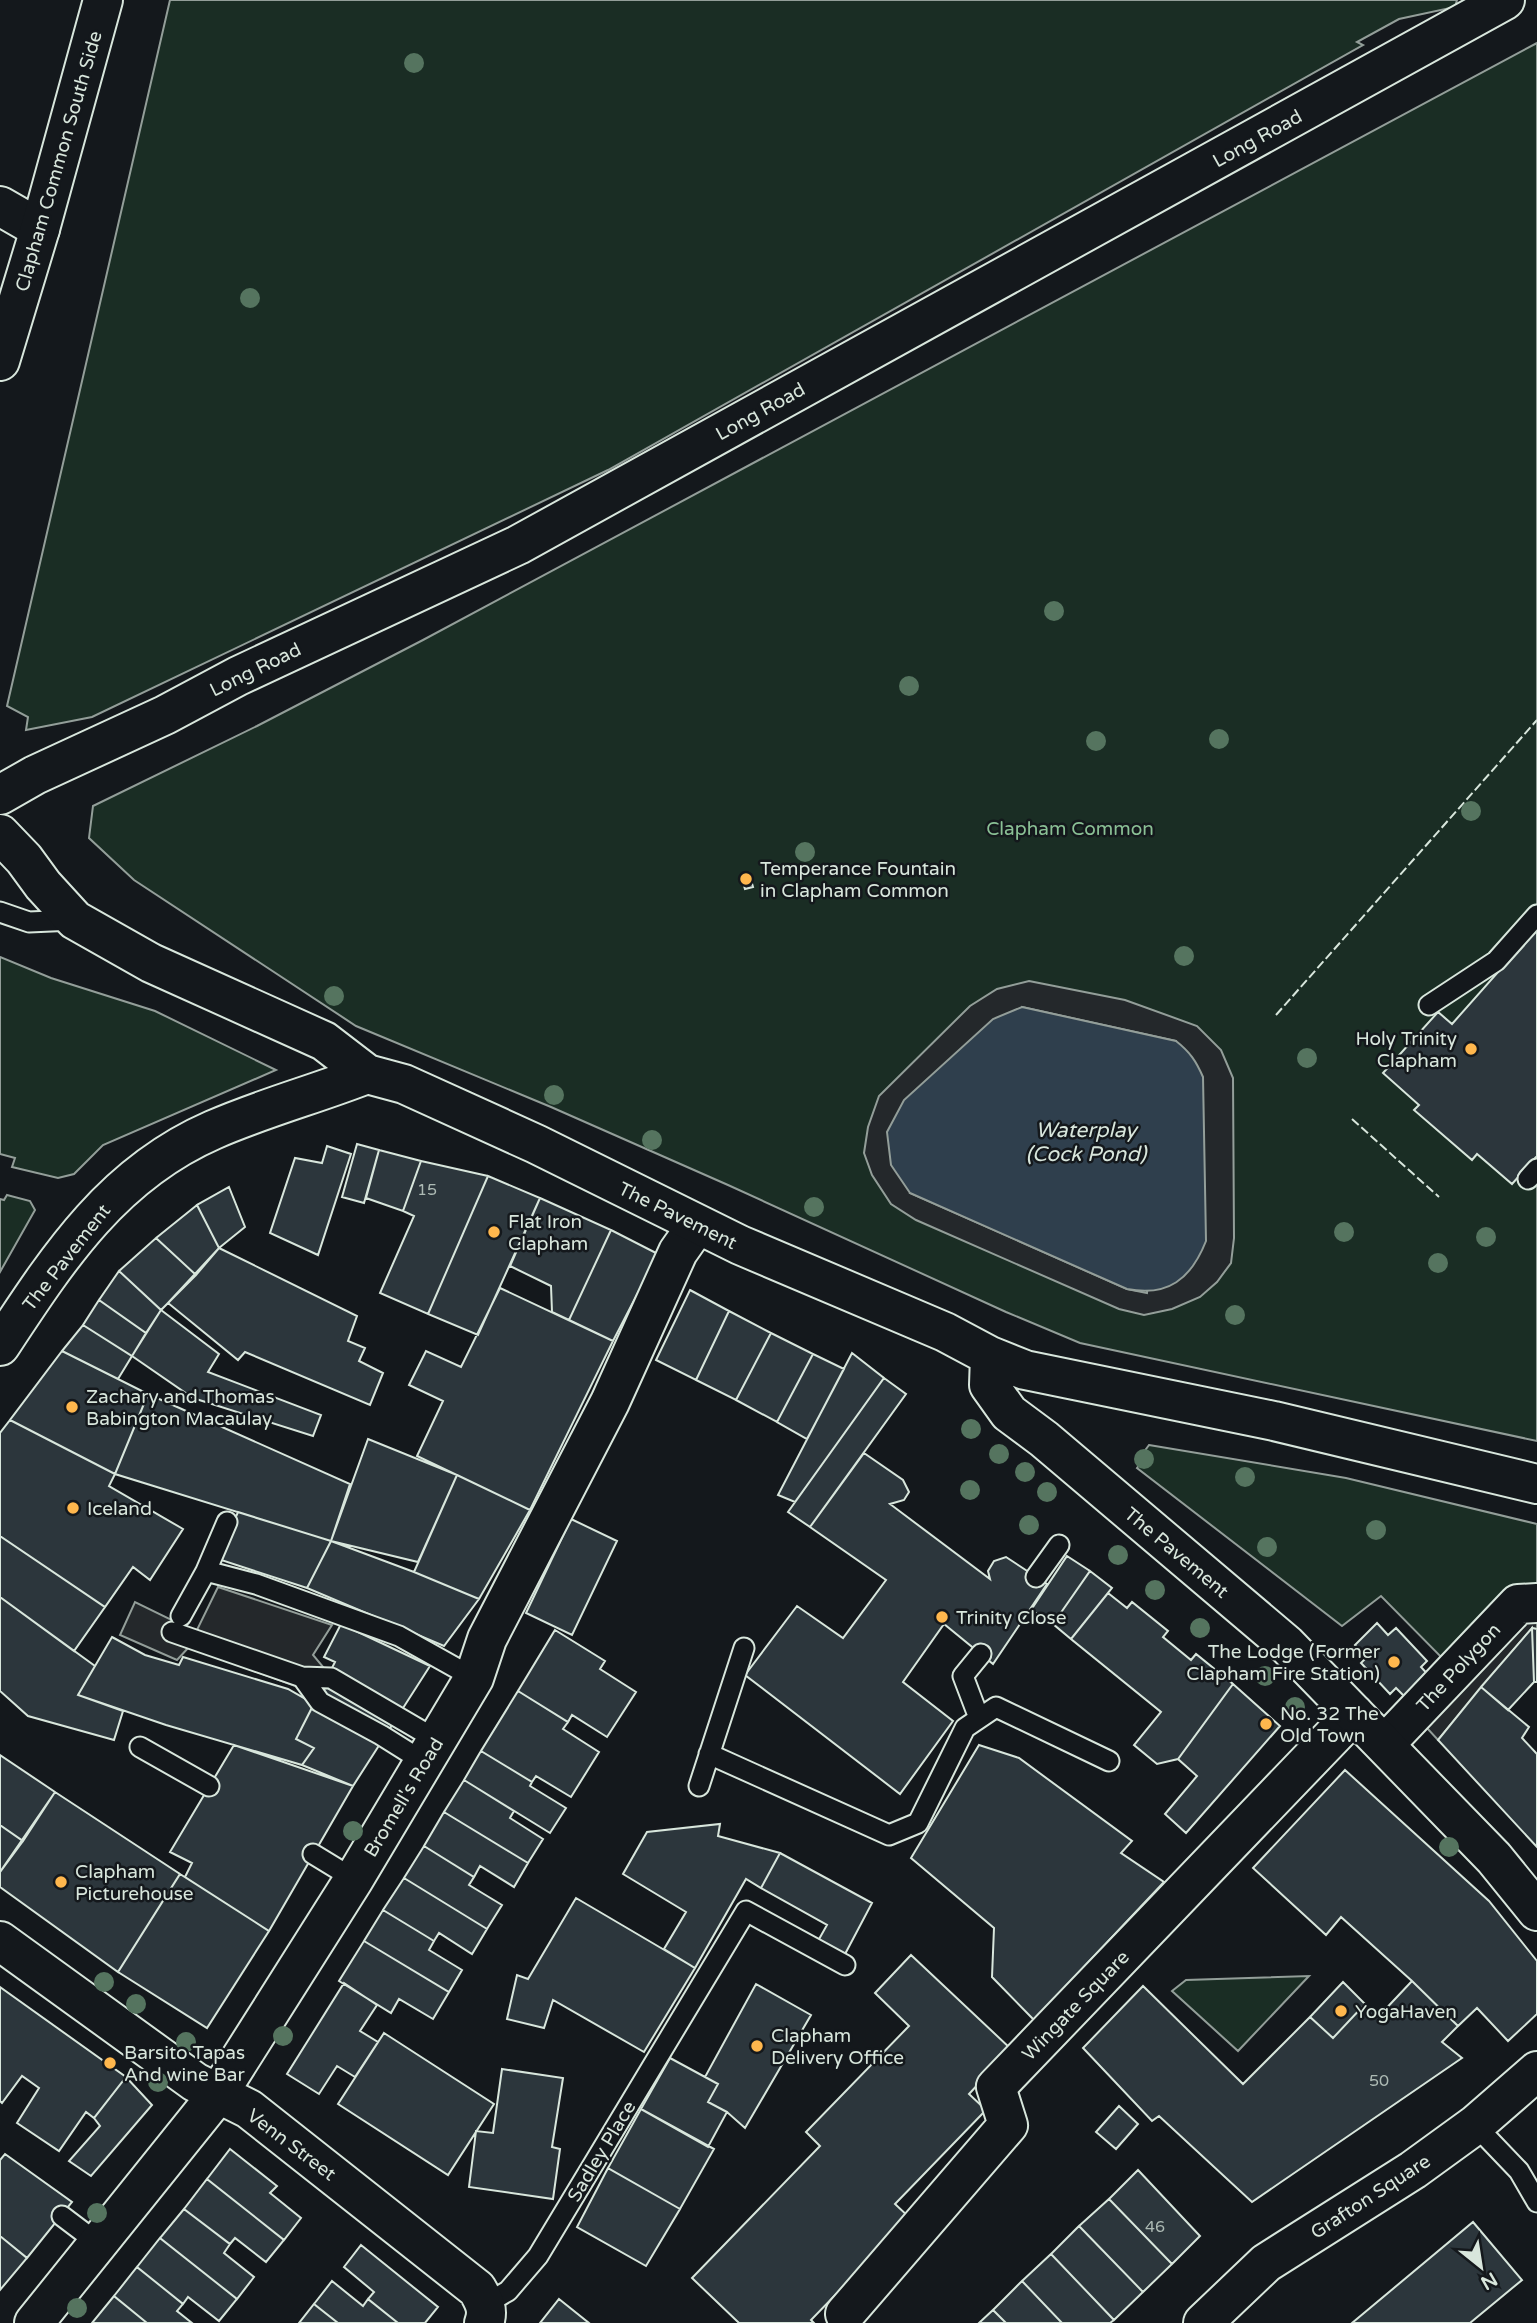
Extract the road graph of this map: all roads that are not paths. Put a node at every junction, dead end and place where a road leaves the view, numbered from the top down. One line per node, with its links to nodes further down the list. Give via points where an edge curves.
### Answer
1 (103, 0): 4 (main road, Clapham Common South Side)
2 (1505, 0): 6 (main road, Long Road, via 518,545 238,676)
3 (0, 206): 4 (main road)
4 (40, 229): 5 (main road, Clapham Common South Side)
5 (0, 361)
6 (0, 795)
7 (0, 834): 10 (main road, The Pavement)
8 (0, 912): 10 (lane, via 29,922)
9 (1537, 915): 11 (lane, via 1496,961)
10 (75, 920): 12 (main road, The Pavement, via 150,963 324,1041)
11 (1429, 1005)
12 (368, 1073): 13 (main road, The Pavement, via 404,1084 536,1144); 14 (main road, The Pavement, via 211,1131 153,1163 87,1223)
13 (696, 1225): 15 (main road, The Pavement, via 945,1332); 24 (main road, Bromell's Road, via 678,1252 610,1402 487,1639)
14 (0, 1346)
15 (990, 1356): 16 (main road, The Pavement, via 1025,1370 1274,1421); 25 (main road, The Pavement, via 989,1385 1009,1413 1286,1644)
16 (1537, 1484)
17 (227, 1522): 19 (lane)
18 (1059, 1545): 20 (lane)
19 (206, 1570): 24 (lane, via 399,1636); 29 (lane, via 177,1624 302,1677 320,1702 381,1735)
20 (1037, 1577)
21 (1537, 1603): 27 (main road, The Polygon, via 1518,1604)
22 (744, 1648): 30 (lane)
23 (981, 1654): 26 (lane, via 963,1676)
24 (474, 1678): 29 (main road, Bromell's Road)
25 (1354, 1714): 27 (main road, The Pavement); 46 (main road, Wingate Square, via 996,2087 1008,2125)
26 (979, 1718): 30 (lane, via 965,1728 918,1823 889,1835); 31 (lane, via 996,1707)
27 (1385, 1744): 36 (main road, The Pavement, via 1494,1858)
28 (140, 1747): 32 (lane)
29 (430, 1751): 35 (main road, Bromell's Road)
30 (709, 1754): 33 (lane)
31 (1109, 1762)
32 (209, 1786)
33 (699, 1786)
34 (313, 1854): 35 (lane)
35 (354, 1879): 40 (main road, Bromell's Road)
36 (1537, 1911)
37 (0, 1941): 40 (main road, Venn Street)
38 (845, 1965): 45 (lane, Sadley Place, via 746,1911 538,2256)
39 (1537, 2071): 41 (main road, Grafton Square)
40 (218, 2094): 44 (main road, Bromell's Road); 45 (main road, Venn Street, via 249,2109 478,2289)
41 (1475, 2125): 42 (lane, via 1519,2171); 48 (main road, Grafton Square, via 1266,2263)
42 (1537, 2202)
43 (62, 2216): 44 (lane)
44 (99, 2244): 47 (main road, Bromell's Road)
45 (485, 2313)
46 (845, 2314)
47 (34, 2323)
48 (1203, 2323)

